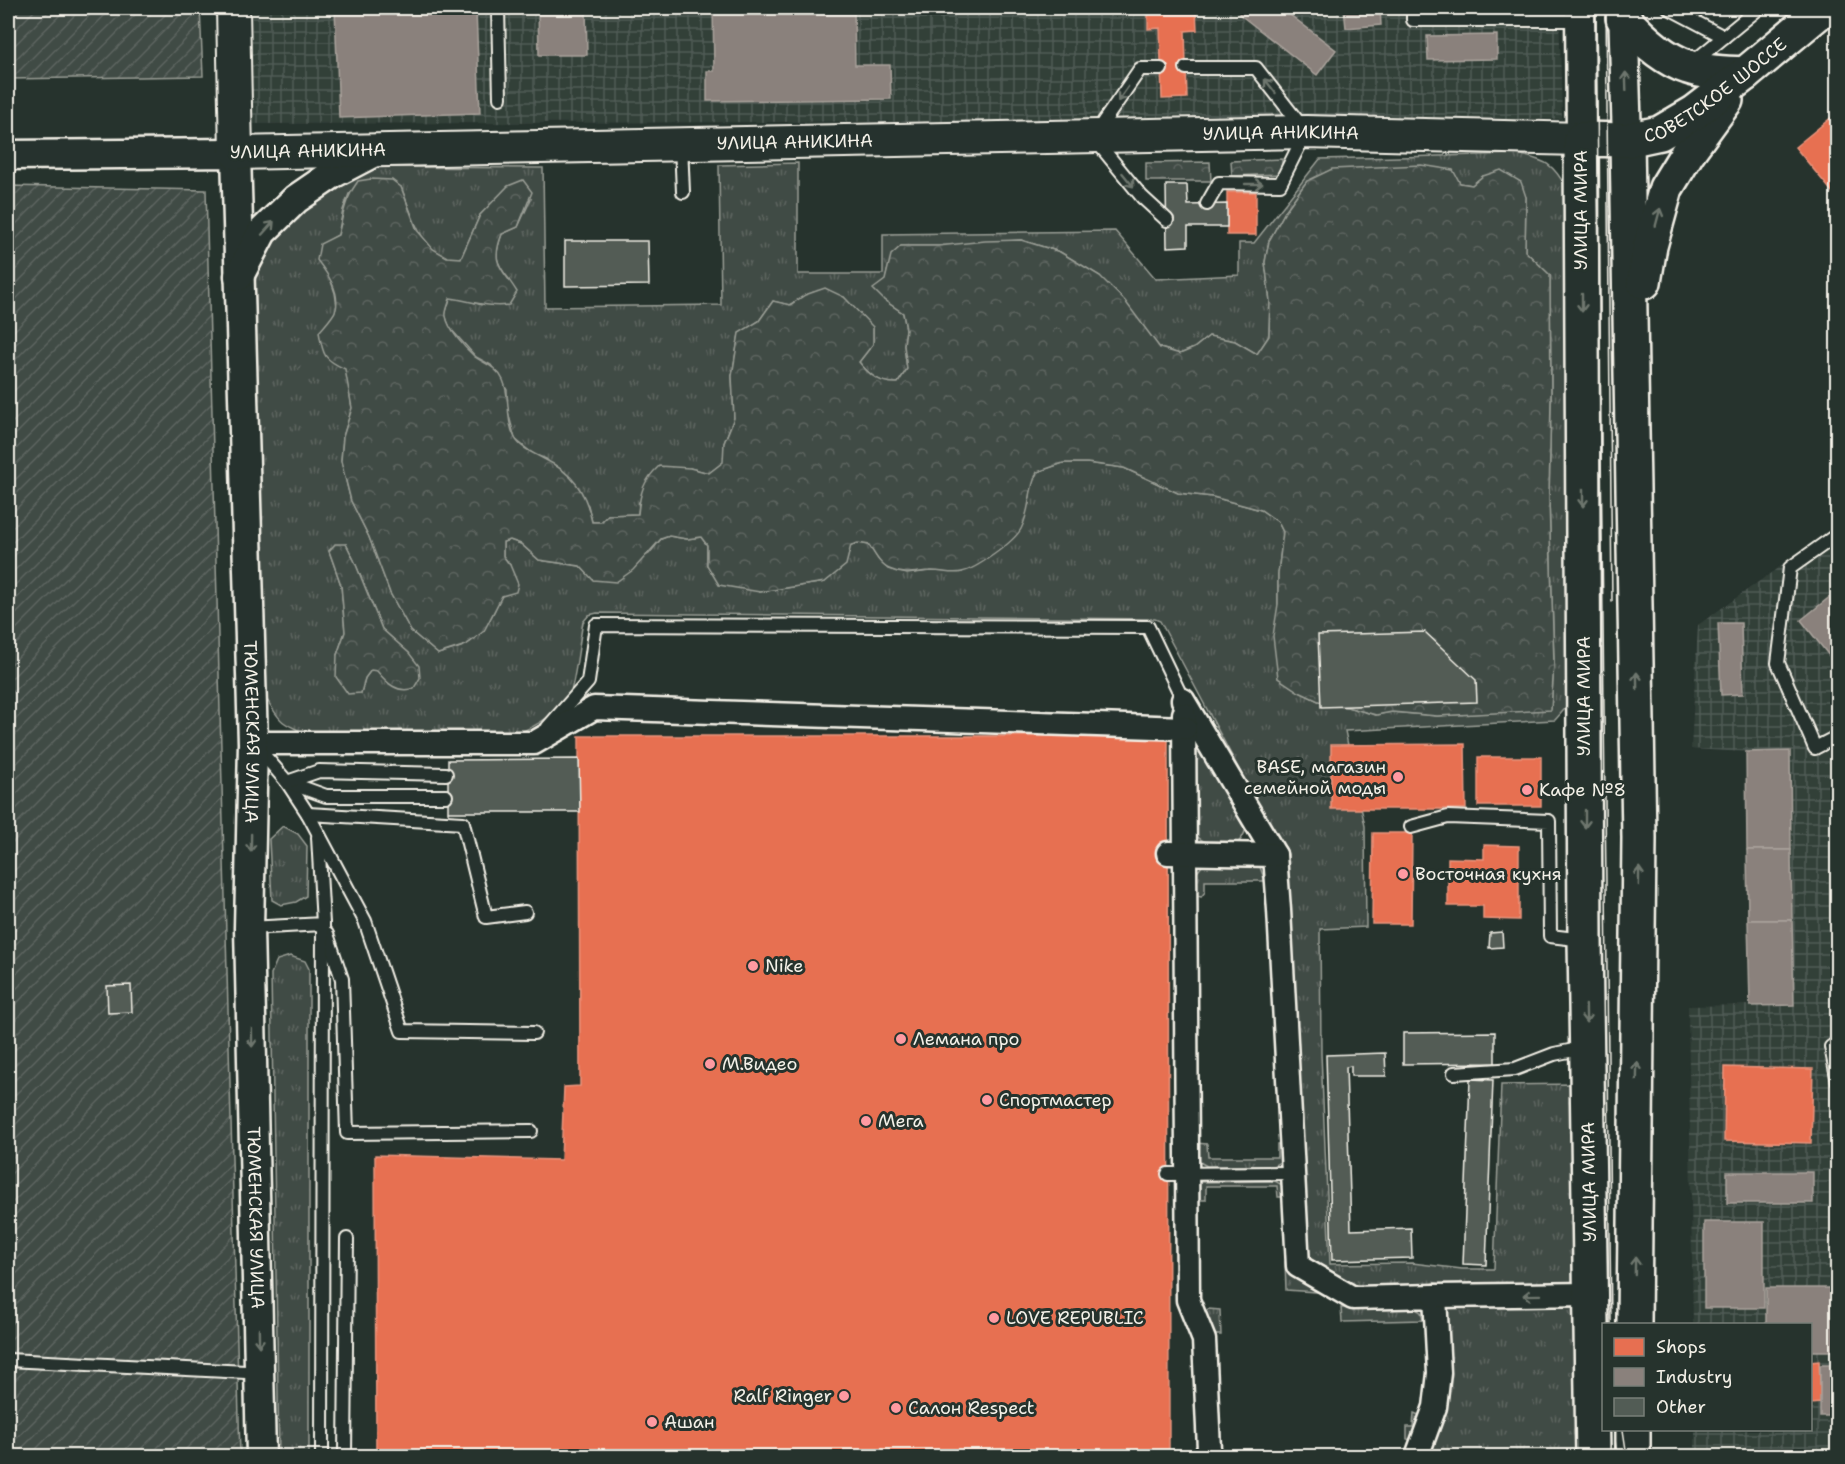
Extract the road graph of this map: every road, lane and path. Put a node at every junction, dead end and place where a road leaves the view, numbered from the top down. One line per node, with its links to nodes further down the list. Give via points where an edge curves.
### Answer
1 (233, 8): 22 (main road, ТЮМЕНСКАЯ УЛИЦА)
2 (498, 8): 15 (lane)
3 (1413, 8): 8 (lane, via 1413,20)
4 (1669, 8): 10 (lane)
5 (1759, 8): 10 (lane)
6 (1824, 8): 14 (main road, СОВЕТСКОЕ ШОССЕ)
7 (1623, 13): 11 (main road, via 1636,32 1665,56); 19 (street, one-way to 7)
8 (1525, 14): 9 (lane)
9 (1580, 14): 18 (street, УЛИЦА МИРА)
10 (1724, 37): 11 (lane)
11 (1687, 67): 14 (main road)
12 (1186, 68): 16 (lane, one-way to 12, via 1256,68)
13 (1161, 69): 17 (lane, one-way to 17, via 1140,69)
14 (1745, 74): 19 (main road, СОВЕТСКОЕ ШОССЕ, via 1660,133); 28 (main road, one-way to 14, via 1650,246 1666,188)
15 (500, 98)
16 (1306, 132): 17 (main road, УЛИЦА АНИКИНА); 18 (main road, УЛИЦА АНИКИНА); 25 (lane, one-way to 16, via 1219,183 1280,184)
17 (1093, 137): 20 (main road, УЛИЦА АНИКИНА); 26 (lane, one-way to 26, via 1142,197)
18 (1581, 139): 19 (main road, СОВЕТСКОЕ ШОССЕ); 46 (main road, УЛИЦА МИРА, one-way to 46)
19 (1627, 140): 28 (main road)
20 (681, 144): 21 (main road, УЛИЦА АНИКИНА); 24 (lane)
21 (378, 150): 22 (main road, УЛИЦА АНИКИНА); 27 (street, one-way to 21, via 262,232 296,199)
22 (236, 153): 23 (street, УЛИЦА АНИКИНА); 27 (street, ТЮМЕНСКАЯ УЛИЦА)
23 (8, 154)
24 (683, 192)
25 (1207, 204)
26 (1167, 220)
27 (238, 278): 33 (street, ТЮМЕНСКАЯ УЛИЦА)
28 (1632, 356): 58 (main road, one-way to 28, via 1639,846)
29 (1838, 534): 32 (lane, via 1790,568 1778,663 1815,747)
30 (1183, 700): 31 (street); 34 (lane, via 1148,627 596,625 588,682); 42 (street)
31 (1185, 728): 34 (street, via 1030,730 594,708); 41 (street)
32 (1838, 736)
33 (254, 743): 34 (street); 36 (lane); 45 (street, ТЮМЕНСКАЯ УЛИЦА, one-way to 45)
34 (534, 743)
35 (446, 774): 36 (lane, via 319,771)
36 (287, 782): 37 (lane, via 327,796); 38 (lane)
37 (446, 796)
38 (308, 814): 40 (lane); 43 (lane, via 463,822 486,917)
39 (1411, 827): 46 (lane, via 1448,818 1549,821 1551,936)
40 (318, 833): 44 (lane); 47 (lane, via 365,921 402,1031)
41 (1176, 853): 42 (street); 53 (street)
42 (1275, 855): 54 (street)
43 (525, 912)
44 (323, 924): 45 (lane); 52 (lane, via 342,979 347,1133); 63 (lane)
45 (249, 928): 60 (street, ТЮМЕНСКАЯ УЛИЦА, one-way to 60)
46 (1585, 940): 49 (main road, УЛИЦА МИРА, one-way to 49)
47 (534, 1033)
48 (1838, 1042): 51 (lane, via 1831,1047)
49 (1587, 1048): 50 (lane, via 1554,1054 1515,1069); 56 (main road, УЛИЦА МИРА)
50 (1454, 1073)
51 (1838, 1082)
52 (531, 1131)
53 (1178, 1173): 54 (lane); 65 (street, via 1188,1300 1204,1340 1209,1449)
54 (1294, 1173): 57 (street, via 1298,1266 1353,1298)
55 (346, 1239): 64 (lane)
56 (1590, 1294): 57 (street, one-way to 57); 67 (main road, УЛИЦА МИРА)
57 (1436, 1296): 66 (street, via 1439,1373 1435,1407)
58 (1634, 1323)
59 (8, 1360): 60 (lane)
60 (259, 1370): 62 (street, ТЮМЕНСКАЯ УЛИЦА)
61 (1633, 1431): 68 (main road)
62 (261, 1456)
63 (322, 1456)
64 (345, 1456)
65 (1205, 1456)
66 (1417, 1456)
67 (1593, 1456)
68 (1633, 1456)

